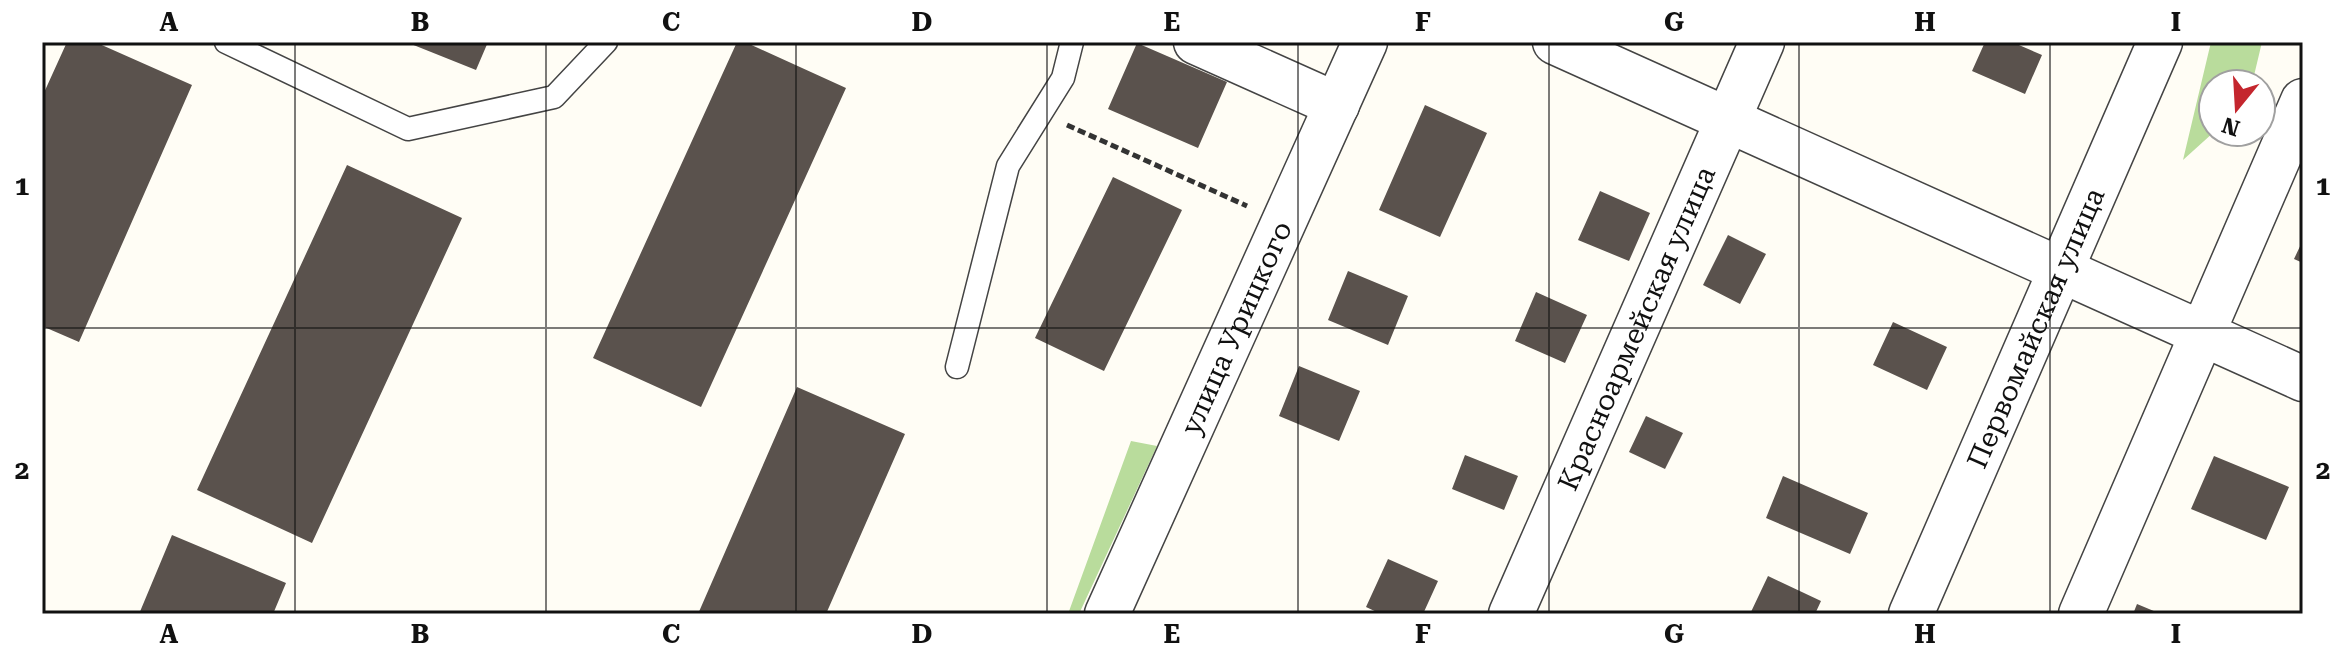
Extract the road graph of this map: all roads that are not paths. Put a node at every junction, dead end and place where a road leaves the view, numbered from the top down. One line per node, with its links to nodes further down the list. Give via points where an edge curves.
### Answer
1 (226, 42): 2 (lane, via 408,129 554,97)
2 (606, 42)
3 (1072, 42): 14 (lane, via 1063,78 1008,166)
4 (1196, 42): 10 (street)
5 (1365, 42): 10 (street, улица Урицкого)
6 (1555, 42): 11 (street)
7 (1762, 42): 11 (street, Красноармейская улица)
8 (2160, 42): 12 (street, Первомайская улица)
9 (2303, 101): 13 (street)
10 (1337, 105): 16 (street, улица Урицкого)
11 (1726, 119): 12 (street); 17 (street, Красноармейская улица)
12 (2061, 270): 13 (street); 18 (street, Первомайская улица)
13 (2202, 334): 15 (street); 19 (street)
14 (957, 367)
15 (2303, 379)
16 (1107, 614)
17 (1511, 614)
18 (1911, 614)
19 (2081, 614)

